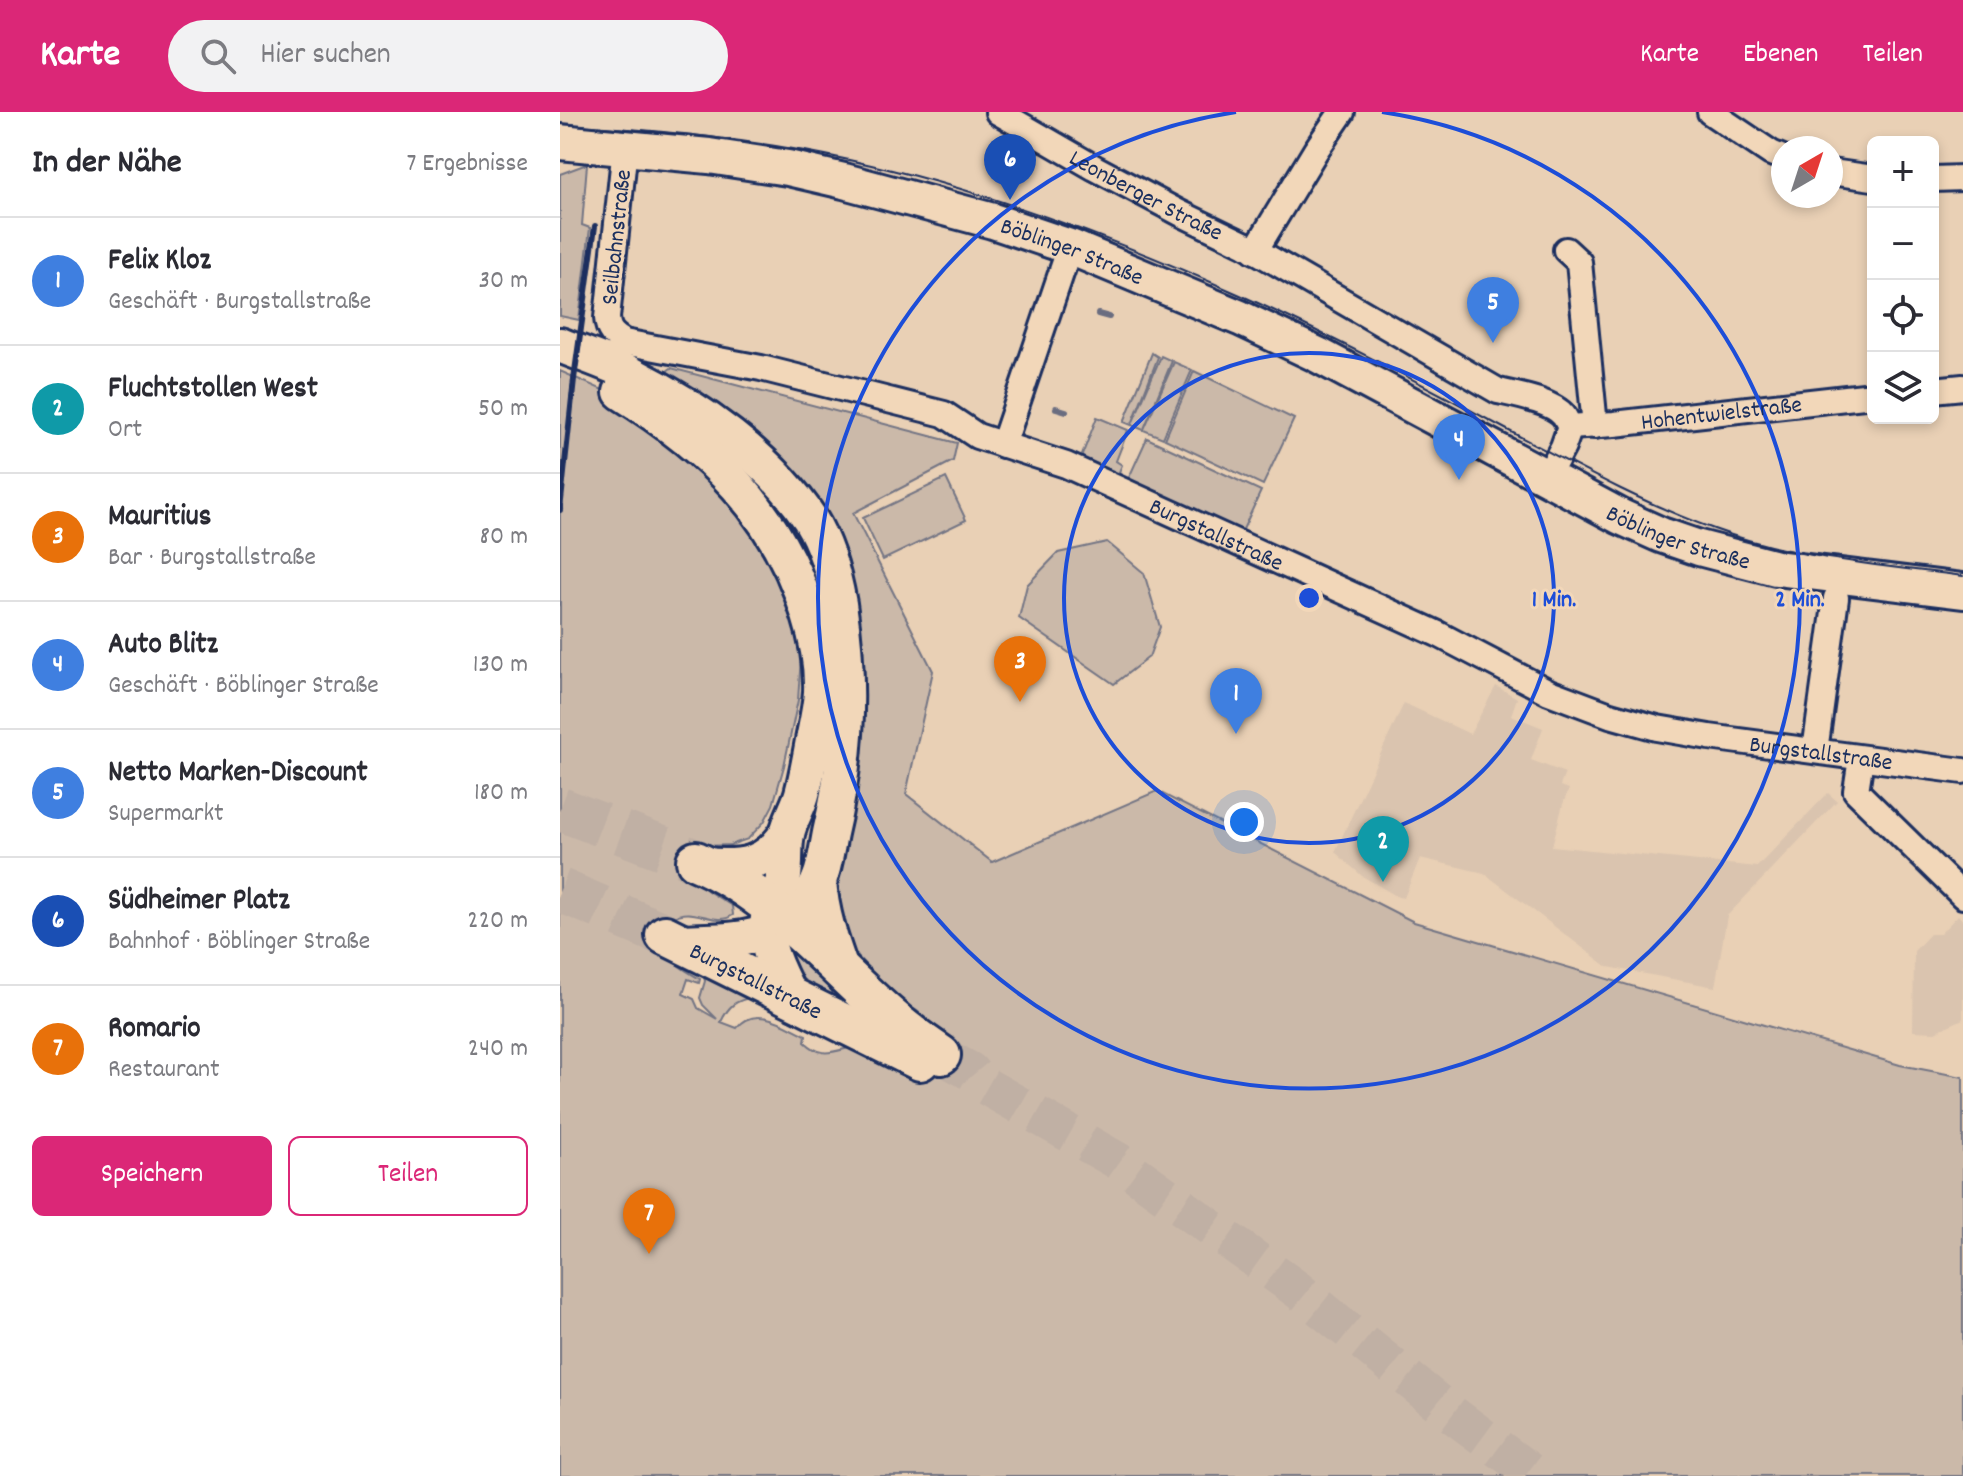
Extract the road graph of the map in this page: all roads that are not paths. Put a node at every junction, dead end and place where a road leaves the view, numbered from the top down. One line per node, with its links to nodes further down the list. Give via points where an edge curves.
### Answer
1 (998, 112): 13 (street, Leonberger Straße)
2 (1342, 112): 13 (street)
3 (1710, 112): 6 (street)
4 (560, 142): 5 (main road, Böblinger Straße)
5 (625, 147): 11 (main road, Böblinger Straße, via 816,174); 14 (street, Seilbahnstraße)
6 (1771, 153)
7 (1843, 174): 8 (street)
8 (1867, 177)
9 (1963, 178): 10 (street)
10 (1939, 179)
11 (1070, 247): 22 (street); 23 (main road, Böblinger Straße, via 1305,349)
12 (1566, 250): 20 (street, via 1579,262)
13 (1255, 251): 21 (street, via 1498,391 1557,410)
14 (608, 328): 22 (street, Burgstallstraße, via 624,342 761,368 944,414 977,436)
15 (560, 345): 31 (main road, via 644,381 704,417 785,487 827,554 846,658 846,724 841,780)
16 (560, 362): 29 (main road, via 621,391 690,440 740,488 792,566 820,654 821,686 802,795)
17 (1963, 387): 18 (street)
18 (1939, 389)
19 (1867, 396): 20 (street, Hohentwielstraße)
20 (1595, 426): 21 (street, Hohentwielstraße)
21 (1570, 427): 23 (street)
22 (1003, 445): 26 (street, Burgstallstraße, via 1066,465 1598,711 1657,728)
23 (1547, 477): 24 (main road, Böblinger Straße, via 1661,535 1699,548 1776,568)
24 (1963, 591)
25 (1836, 598): 26 (street)
26 (1815, 751): 27 (street, Burgstallstraße)
27 (1861, 758): 28 (street, Burgstallstraße); 32 (street, via 1856,791)
28 (1963, 771)
29 (787, 833): 30 (main road, via 771,853 746,865); 33 (main road)
30 (700, 863): 33 (main road, Burgstallstraße, via 730,878)
31 (819, 880): 33 (main road, via 805,902); 35 (main road, via 828,934)
32 (1963, 896)
33 (775, 920): 34 (main road, via 751,937); 35 (main road, Burgstallstraße); 36 (main road, via 768,947)
34 (672, 938): 36 (main road, Burgstallstraße)
35 (842, 972): 36 (main road, Burgstallstraße, via 937,1062)
36 (790, 996)

